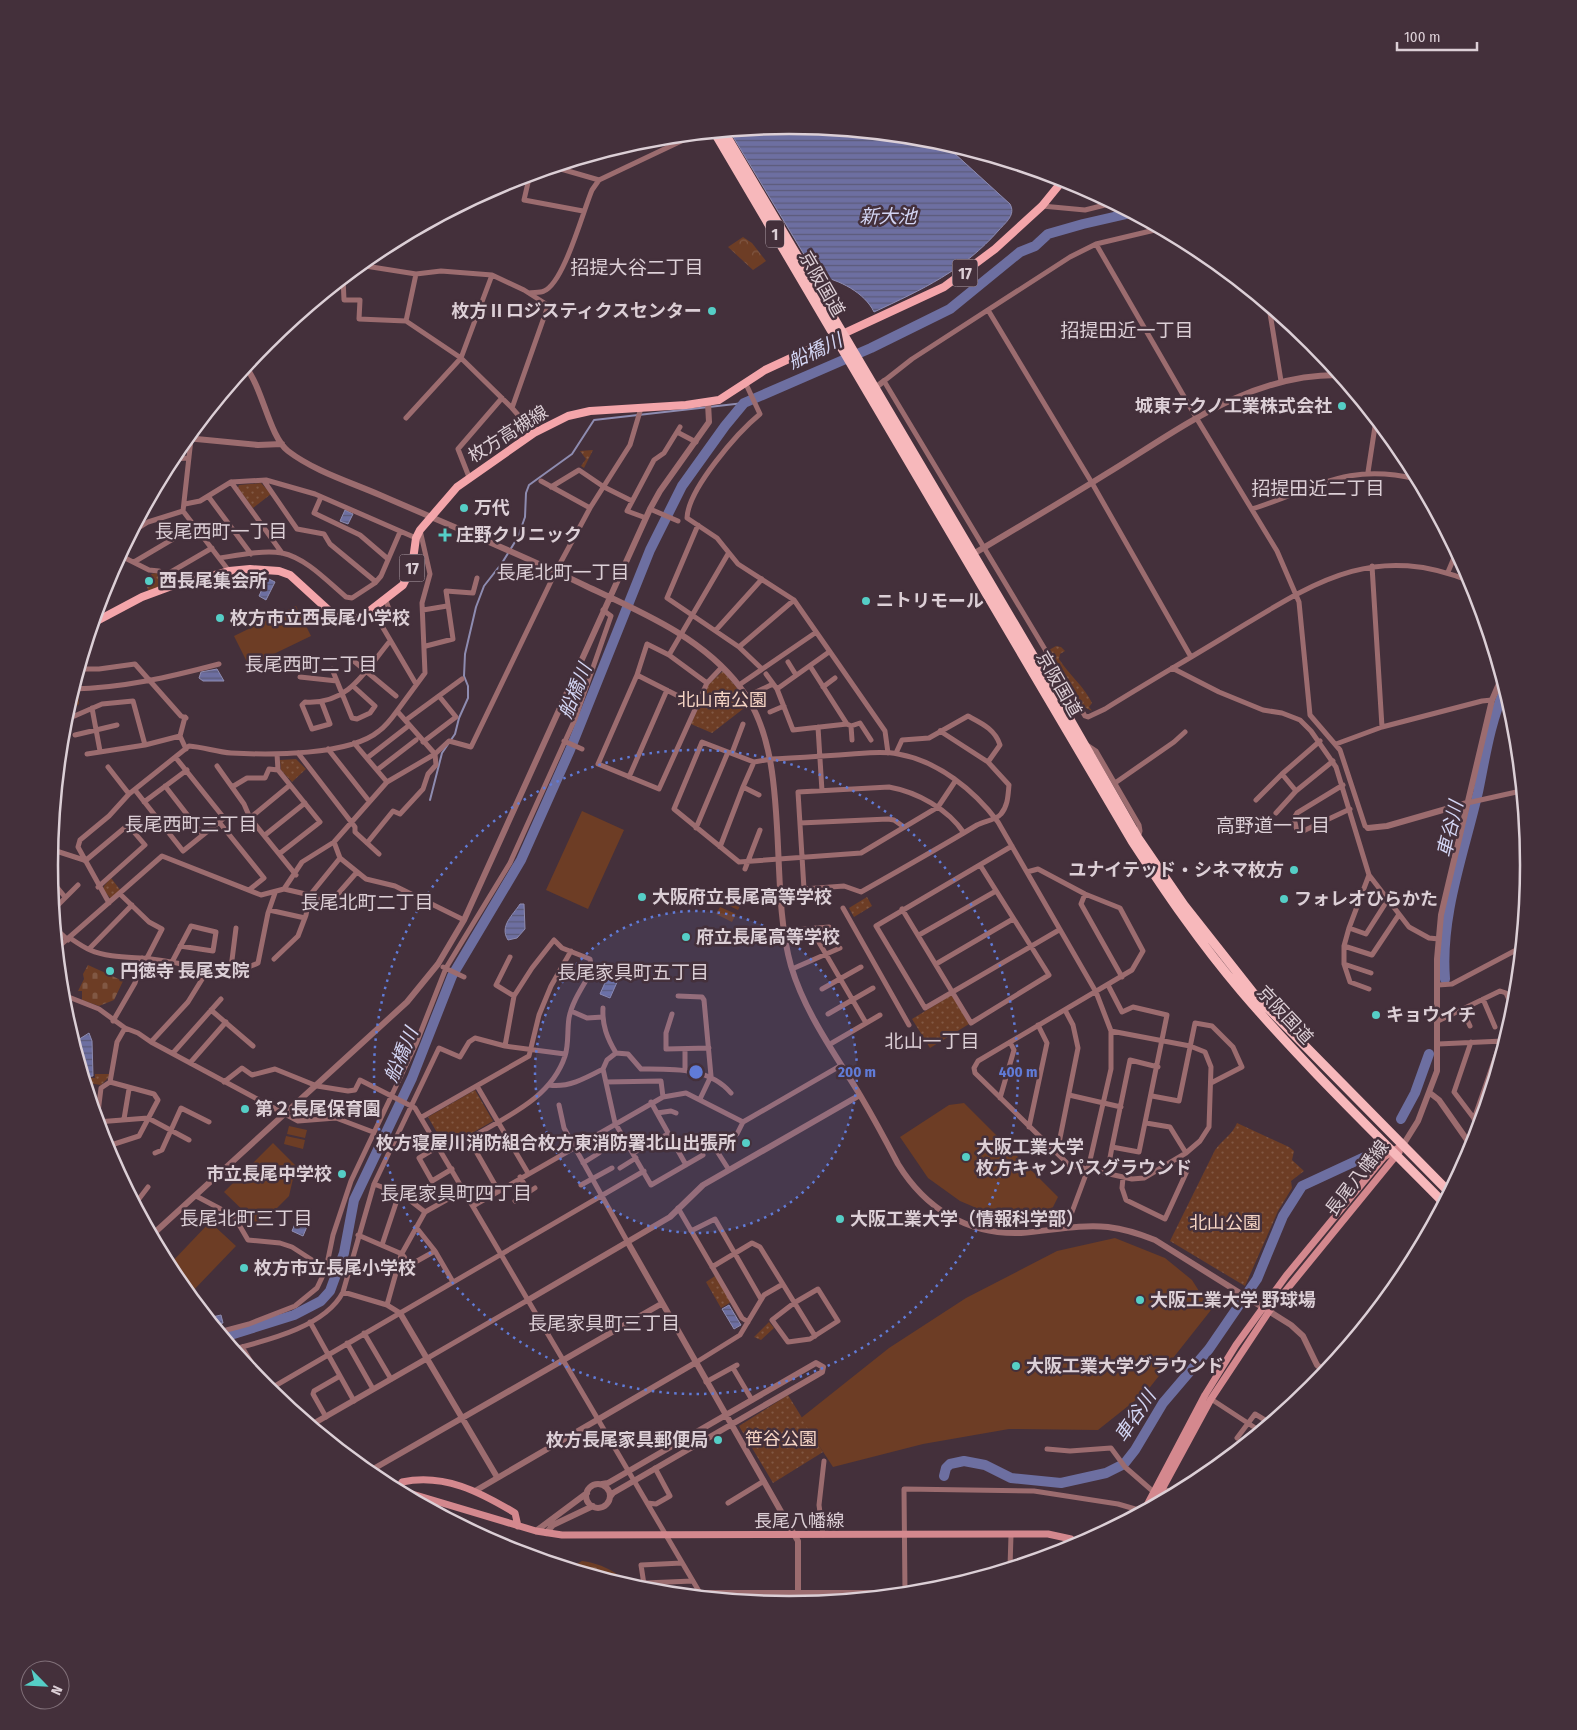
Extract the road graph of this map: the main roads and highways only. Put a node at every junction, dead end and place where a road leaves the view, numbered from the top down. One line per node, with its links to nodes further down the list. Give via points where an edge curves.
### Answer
1 (727, 137): 4 (highway, 京阪国道 / 1)
2 (719, 138): 4 (highway, 京阪国道 / 1)
3 (1058, 186): 4 (main road, 枚方高槻線 / 17, via 1042,206 995,249 944,287)
4 (839, 335): 5 (highway, 京阪国道 / 1, via 850,344 863,366); 5 (highway, 京阪国道 / 1, via 840,347); 6 (main road, 枚方高槻線 / 17, via 719,400 640,412 590,411 568,416 534,433 469,477 420,530 409,576 398,590 355,619 342,619 329,612 290,576 250,569 169,587)
5 (969, 557): 7 (highway, 京阪国道 / 1, via 1084,743 1138,838 1184,905 1255,995); 8 (highway, 京阪国道 / 1, via 1132,840 1176,909 1242,992)
6 (100, 619)
7 (1403, 1145): 8 (main road, 長尾八幡線); 9 (highway, 京阪国道 / 1)
8 (1395, 1153): 10 (highway, 京阪国道 / 1); 12 (main road, 長尾八幡線, via 1270,1310 1210,1399); 12 (main road, 長尾八幡線, via 1384,1157 1263,1306 1210,1388)
9 (1444, 1188)
10 (1439, 1198)
11 (400, 1484): 15 (main road, 長尾八幡線, via 426,1478 475,1491 515,1513)
12 (1156, 1495): 14 (main road, 長尾八幡線)
13 (421, 1497): 15 (main road, 長尾八幡線)
14 (1153, 1498)
15 (518, 1526): 16 (main road, 長尾八幡線, via 586,1537 1060,1535)
16 (1071, 1539)

